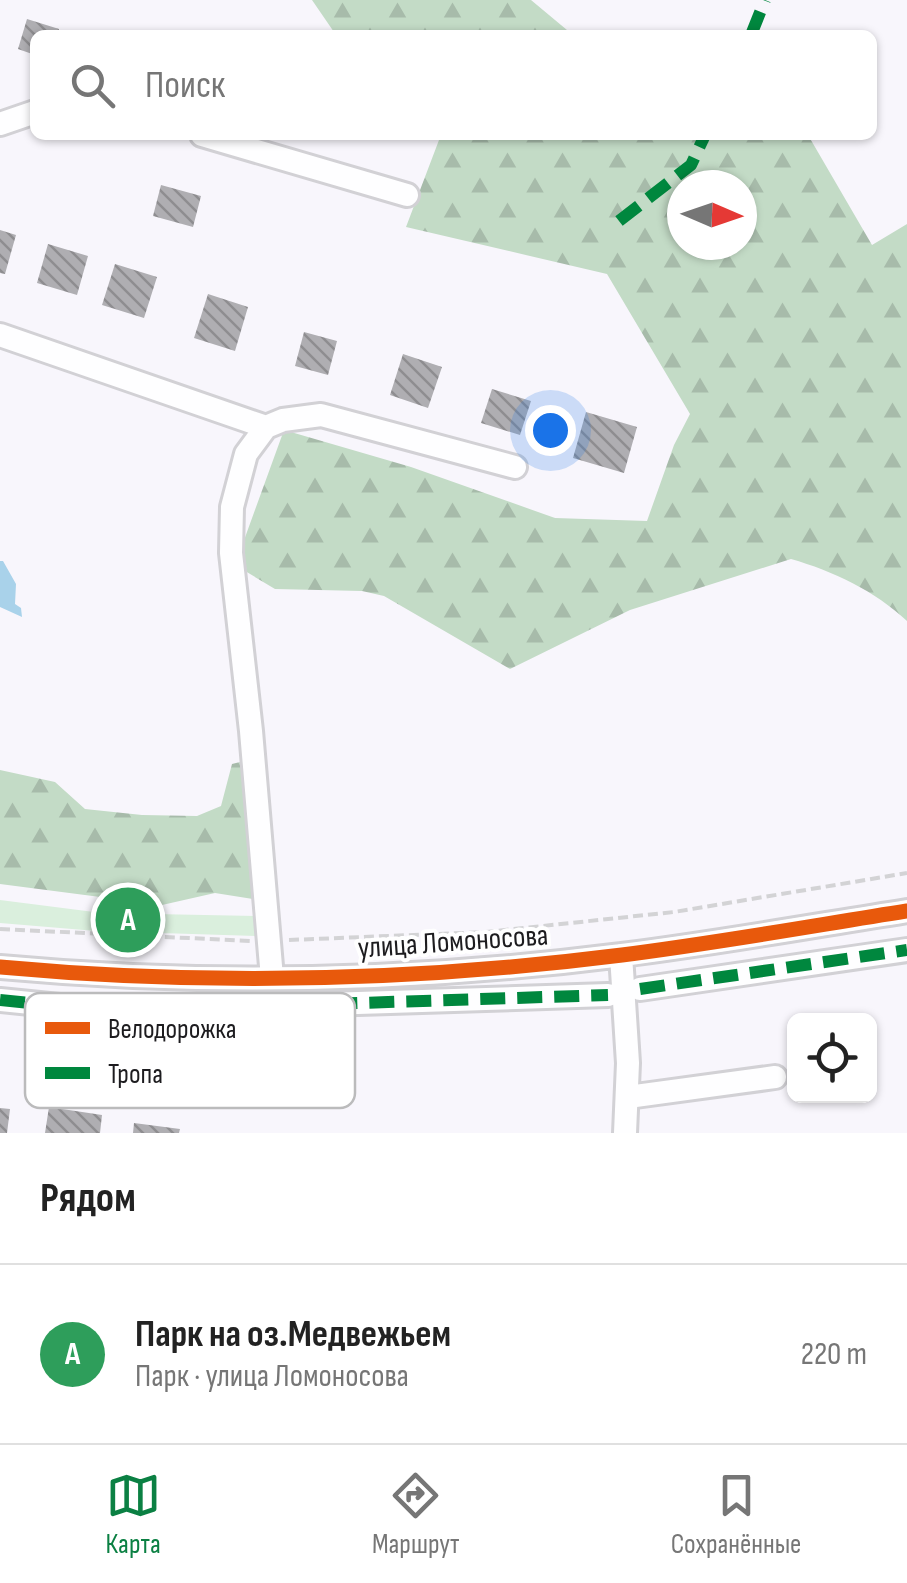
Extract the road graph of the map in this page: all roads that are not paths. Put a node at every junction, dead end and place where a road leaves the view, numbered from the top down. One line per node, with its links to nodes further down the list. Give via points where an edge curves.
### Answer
1 (30, 114): 2 (street)
2 (0, 124)
3 (219, 140): 4 (street)
4 (408, 195)
5 (0, 335): 6 (street)
6 (266, 427): 7 (street, via 300,416 338,418); 12 (street, via 240,468 230,526)
7 (515, 468)
8 (907, 911): 10 (street, улица Ломоносова)
9 (907, 950): 13 (street)
10 (621, 955): 12 (street, улица Ломоносова); 19 (street)
11 (0, 967): 12 (street, улица Ломоносова)
12 (272, 978)
13 (640, 990)
14 (608, 995): 17 (street)
15 (0, 1000): 16 (street)
16 (25, 1003)
17 (355, 1003)
18 (775, 1077): 19 (street)
19 (628, 1097): 20 (street)
20 (625, 1133)

